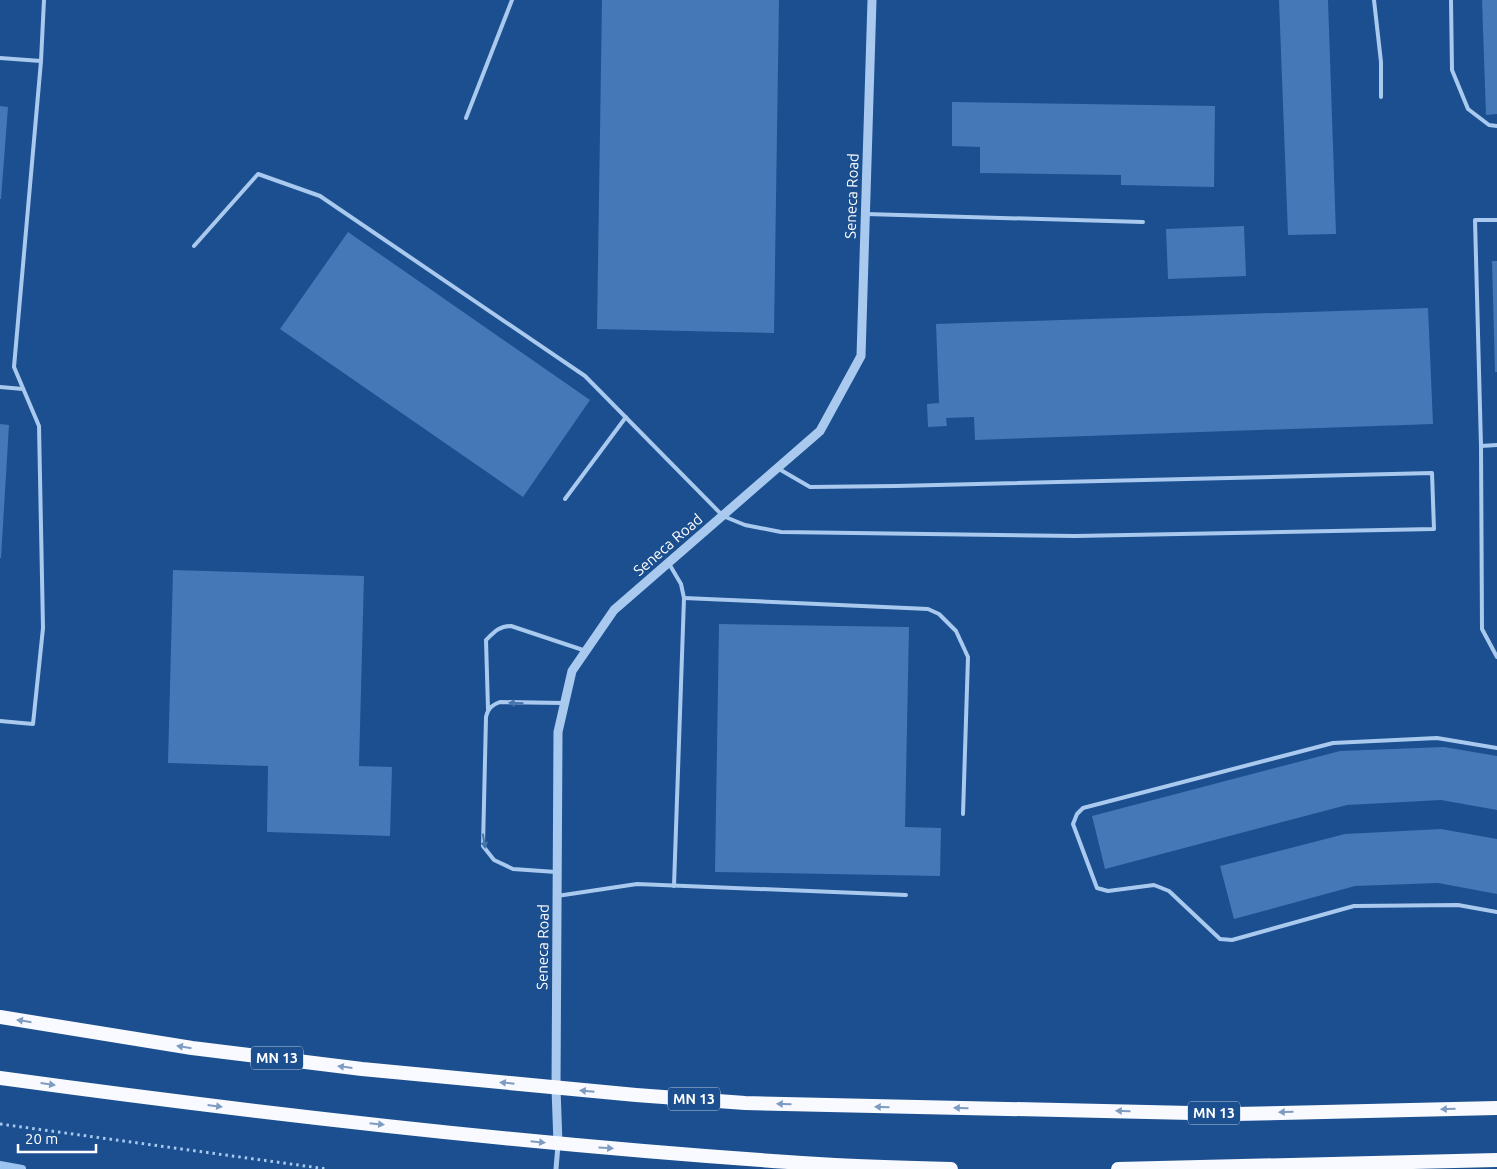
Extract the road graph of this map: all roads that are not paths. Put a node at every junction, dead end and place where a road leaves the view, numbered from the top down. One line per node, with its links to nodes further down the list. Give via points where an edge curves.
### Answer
1 (44, 0): 7 (lane)
2 (512, 0): 9 (lane)
3 (872, 0): 11 (street, Seneca Road)
4 (1374, 0): 8 (lane, via 1381,62)
5 (1451, 0): 10 (lane, via 1452,70 1468,109 1489,125)
6 (0, 58): 7 (lane)
7 (41, 61): 16 (lane, via 14,367)
8 (1381, 97)
9 (466, 118)
10 (1497, 126)
11 (866, 214): 13 (lane); 20 (street, Seneca Road, via 861,356 820,431)
12 (1497, 220): 19 (lane, via 1475,220)
13 (1143, 222)
14 (194, 246): 17 (lane, via 258,174 320,196 585,376)
15 (0, 387): 16 (lane)
16 (23, 388): 29 (lane, via 39,426 43,628 34,724)
17 (626, 416): 21 (lane); 22 (lane)
18 (1497, 444): 19 (lane)
19 (1481, 446): 26 (lane, via 1482,629)
20 (778, 468): 22 (street, Seneca Road); 22 (lane, via 810,487 1432,473 1434,530 1075,536 781,532 745,525)
21 (565, 499)
22 (723, 516): 23 (street, Seneca Road)
23 (668, 562): 24 (lane, via 681,584); 25 (street, Seneca Road, via 614,610)
24 (684, 598): 31 (lane, via 928,609 939,614 956,630 968,657); 33 (lane)
25 (586, 651): 27 (street, Seneca Road, via 572,671); 28 (lane, via 503,626 486,640)
26 (1497, 657)
27 (564, 703): 28 (lane, one-way to 28, via 500,702); 32 (street, Seneca Road, via 558,732)
28 (488, 709): 32 (lane, one-way to 32, via 483,846 494,860 513,869)
29 (0, 722)
30 (1497, 748): 36 (lane, via 1438,738 1333,743 1083,808 1073,824 1097,888 1108,891 1154,885 1169,891 1220,939 1232,940 1354,906 1458,905)
31 (962, 814)
32 (557, 872): 35 (street, Seneca Road)
33 (674, 886): 34 (lane); 35 (lane, via 637,884)
34 (906, 895)
35 (557, 896): 39 (street, Seneca Road)
36 (1497, 912)
37 (0, 1018): 39 (highway, MN 13, one-way to 37, via 192,1048)
38 (0, 1078): 41 (highway, one-way to 41, via 277,1114)
39 (556, 1088): 40 (highway, MN 13, one-way to 39, via 1235,1114 745,1103); 41 (street, Seneca Road)
40 (1497, 1108)
41 (558, 1144): 43 (street); 44 (highway, one-way to 44, via 837,1165)
42 (1497, 1160): 45 (highway)
43 (556, 1169)
44 (951, 1169)
45 (1118, 1169)

